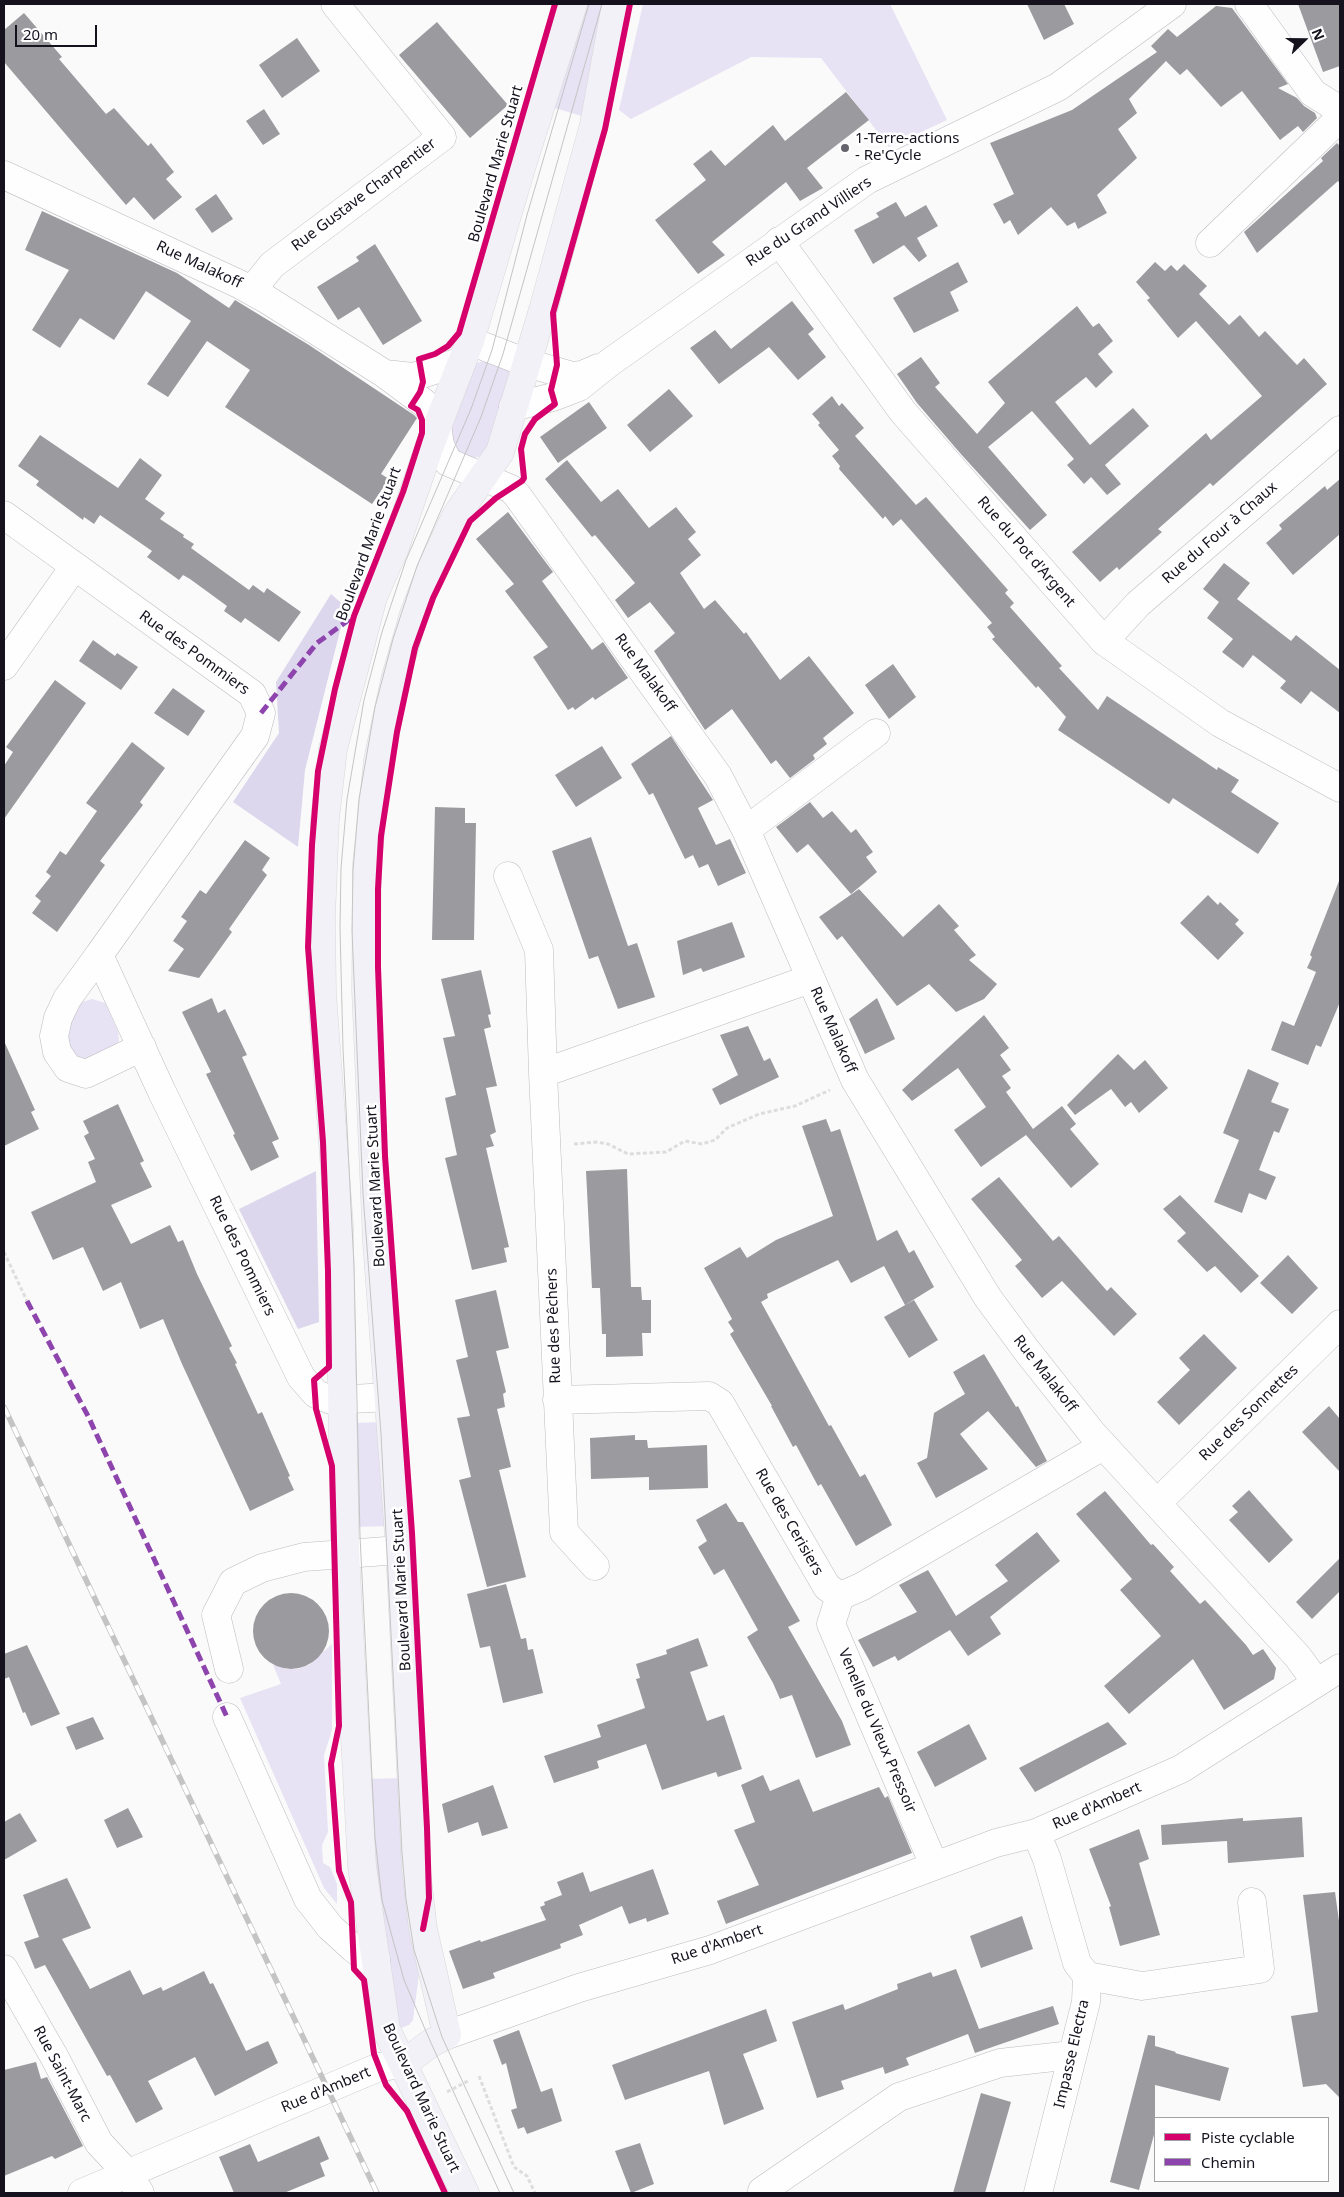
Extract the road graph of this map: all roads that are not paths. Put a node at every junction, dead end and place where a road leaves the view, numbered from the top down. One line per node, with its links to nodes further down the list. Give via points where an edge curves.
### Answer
1 (335, 4): 11 (street, Rue Gustave Charpentier, via 442,137 272,265)
2 (573, 4): 12 (main road, Boulevard Marie Stuart)
3 (616, 4): 13 (main road, Boulevard Marie Stuart, via 594,125)
4 (1172, 4): 9 (street, Rue du Grand Villiers, via 1058,88 867,180)
5 (1249, 4): 6 (street, via 1313,93)
6 (1340, 110)
7 (1340, 118): 10 (street)
8 (4, 175): 11 (street, Rue Malakoff)
9 (779, 241): 14 (street, Rue du Grand Villiers); 22 (street, Rue du Pot d'Argent, via 903,412)
10 (1210, 243)
11 (252, 290): 15 (street, Rue Malakoff)
12 (466, 351): 13 (street, Rue du Grand Villiers); 15 (street, Rue Malakoff, via 413,377); 17 (main road, Boulevard Marie Stuart)
13 (527, 364): 14 (street, Rue du Grand Villiers, via 572,376); 16 (main road, Boulevard Marie Stuart)
14 (609, 364): 16 (street, Rue du Grand Villiers, via 579,387 553,398)
15 (385, 374): 17 (street, Rue Malakoff, via 424,403)
16 (513, 407): 19 (main road, Boulevard Marie Stuart, via 500,452)
17 (438, 426): 19 (street, Rue Malakoff, via 440,445 448,462); 34 (main road, Boulevard Marie Stuart, via 371,606 333,750 325,818 322,993 339,1225)
18 (1340, 430): 22 (street, Rue du Four à Chaux, via 1138,604)
19 (482, 476): 26 (street, Rue Malakoff, via 517,495 718,776); 33 (main road, Boulevard Marie Stuart, via 456,516 414,614 395,680 378,760 367,864 366,1000 377,1243)
20 (4, 515): 21 (street, Rue des Pommiers)
21 (74, 566): 23 (street); 28 (street, Rue des Pommiers, via 252,694 261,713 255,736)
22 (1104, 642): 25 (street, Rue du Pot d'Argent, via 1220,723)
23 (4, 666)
24 (876, 733): 26 (street)
25 (1340, 788)
26 (746, 830): 29 (street, Rue Malakoff)
27 (508, 876): 31 (street, Rue des Pêchers, via 539,950)
28 (99, 955): 30 (street, Rue des Pommiers); 30 (street, Rue des Pommiers, via 67,999 58,1018 54,1036 58,1052 68,1068 86,1074)
29 (810, 978): 31 (street); 36 (street, Rue Malakoff, via 855,1080 988,1298)
30 (142, 1047): 34 (street, Rue des Pommiers, via 301,1377 316,1394)
31 (543, 1073): 35 (street, Rue des Pêchers)
32 (1340, 1324): 37 (street, Rue des Sonnettes)
33 (390, 1397): 34 (street, Rue des Pommiers); 38 (main road, Boulevard Marie Stuart)
34 (341, 1400): 39 (main road, Boulevard Marie Stuart)
35 (557, 1400): 40 (street, Rue des Pêchers, via 564,1532); 41 (street, Rue des Cerisiers, via 709,1396 720,1403 827,1587)
36 (1103, 1446): 37 (street, Rue Malakoff); 41 (street)
37 (1157, 1503): 44 (street, Rue Malakoff, via 1298,1657)
38 (400, 1550): 39 (street); 52 (main road, Boulevard Marie Stuart, via 416,1869 423,1929)
39 (345, 1553): 43 (street, via 304,1557 262,1568 233,1582 216,1614); 49 (main road, Boulevard Marie Stuart, via 362,1867)
40 (595, 1566)
41 (840, 1596): 47 (street, Venelle du Vieux Pressoir, via 831,1624)
42 (1340, 1668): 44 (street, Rue d'Ambert)
43 (229, 1669)
44 (1316, 1682): 46 (street, Rue d'Ambert, via 1181,1769)
45 (227, 1717): 49 (street, via 308,1899 330,1927 353,1948 368,1960)
46 (1036, 1833): 47 (street, Rue d'Ambert); 51 (street, via 1047,1859 1077,1963)
47 (934, 1865): 52 (street, Rue d'Ambert, via 710,1950 579,1988)
48 (1252, 1902): 51 (street, via 1260,1969 1142,1986)
49 (376, 1960): 54 (main road, Boulevard Marie Stuart, via 386,2029)
50 (4, 1969): 55 (street, Rue Saint-Marc, via 99,2143)
51 (1087, 1976): 53 (street, Impasse Electra, via 1086,2002)
52 (447, 2035): 54 (main road, Rue d'Ambert, via 430,2043)
53 (1072, 2055): 56 (street, via 1000,2063 898,2097); 59 (street, Impasse Electra)
54 (403, 2064): 55 (street, Rue d'Ambert, via 379,2067); 58 (main road, Boulevard Marie Stuart)
55 (134, 2184): 57 (street, Rue d'Ambert)
56 (762, 2191)
57 (82, 2193)
58 (465, 2193)
59 (1038, 2193)

